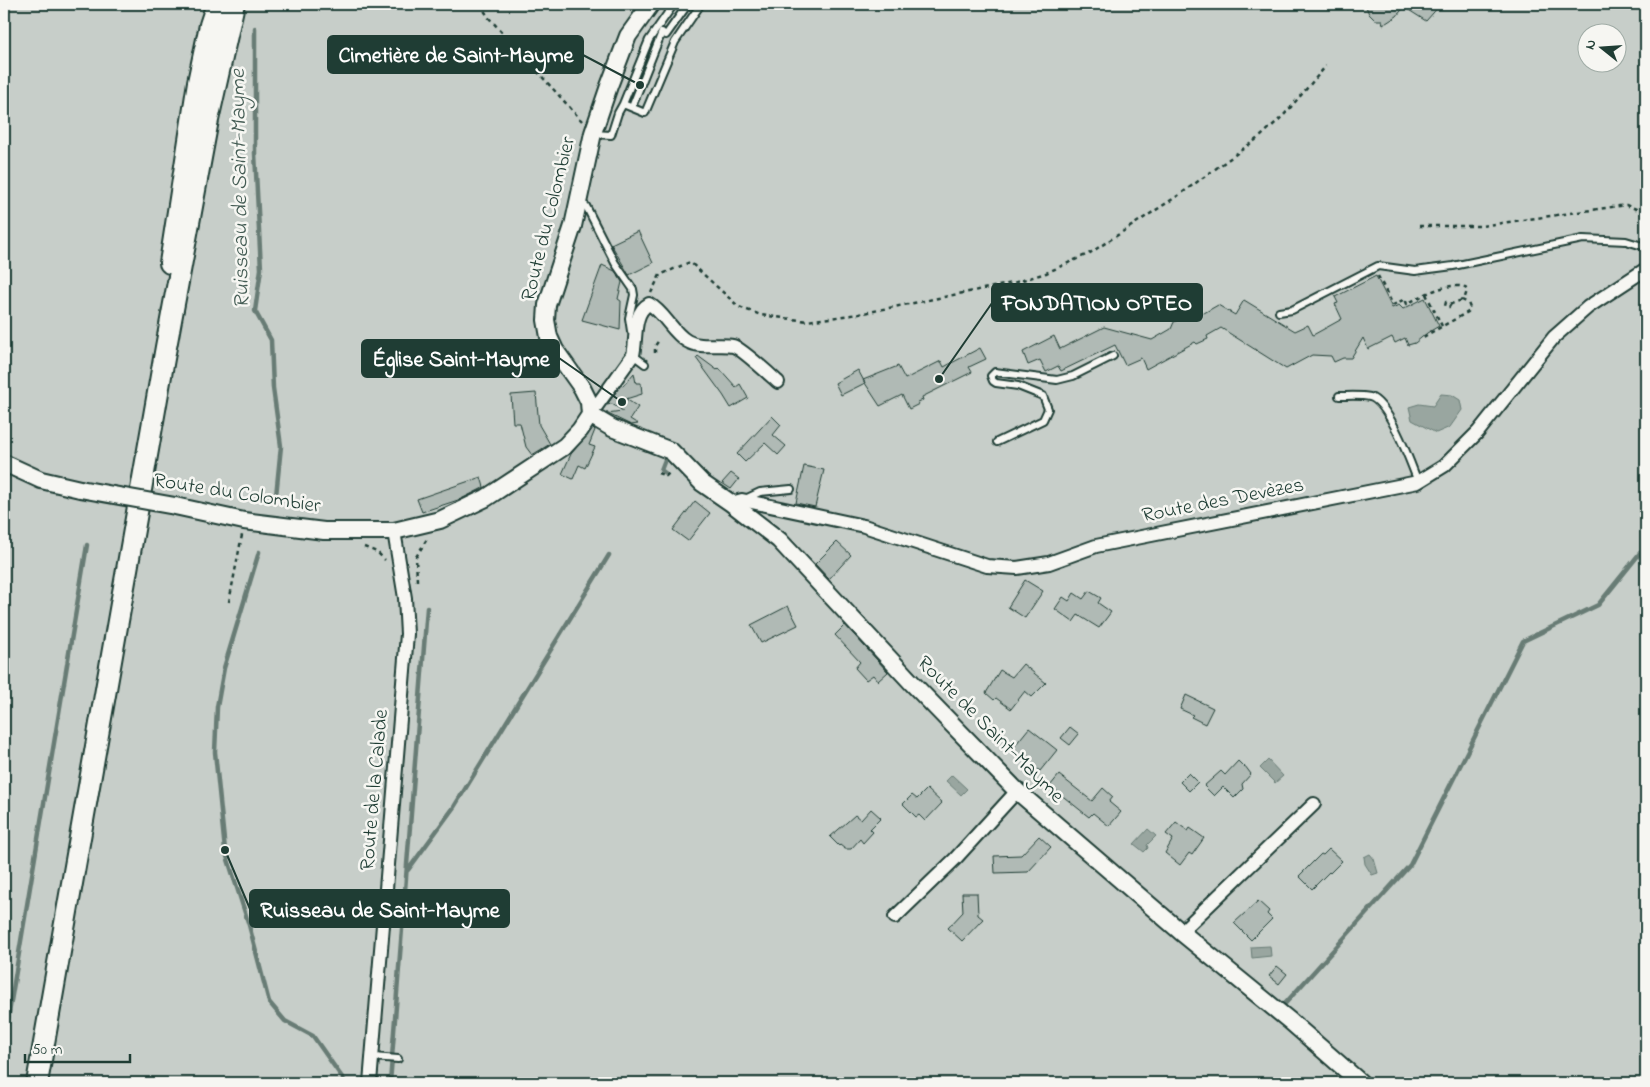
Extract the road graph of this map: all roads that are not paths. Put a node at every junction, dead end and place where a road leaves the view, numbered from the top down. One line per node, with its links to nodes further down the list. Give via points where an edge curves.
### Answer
1 (217, 4): 17 (main road, via 198,82 170,256)
2 (234, 4): 17 (main road, via 208,120)
3 (651, 4): 11 (street, Route du Colombier, via 628,36)
4 (674, 4): 7 (lane)
5 (688, 4): 7 (lane)
6 (702, 4): 8 (lane)
7 (662, 32): 8 (lane); 9 (lane, via 649,40); 10 (lane)
8 (675, 42): 10 (lane, via 646,114)
9 (623, 104): 10 (lane); 11 (lane, via 611,135)
10 (632, 107)
11 (593, 133): 12 (street, Route du Colombier)
12 (579, 202): 16 (lane, via 586,206 615,263 633,289 629,318); 23 (street, Route du Colombier, via 547,305 546,320 555,350 589,402)
13 (1646, 247): 15 (lane, via 1626,241 1583,239 1453,266 1415,271 1378,266 1292,310)
14 (1646, 269): 26 (street, Route des Devèzes, via 1588,307 1554,337 1478,432 1444,466)
15 (1279, 312)
16 (634, 337): 18 (street); 21 (street, via 640,312 648,304 688,342 734,346)
17 (166, 347): 36 (main road)
18 (633, 355): 20 (lane); 23 (street)
19 (1113, 356): 24 (lane, via 1073,376 1057,380 995,372 991,376 993,381 1043,396 1048,409 1043,420)
20 (645, 364)
21 (778, 382)
22 (1339, 396): 26 (lane, via 1372,397 1386,410)
23 (590, 415): 28 (street, Route de Saint-Mayme, via 612,428 650,439 671,451 702,483); 29 (street, Route du Colombier, via 565,446 486,498 440,520)
24 (997, 442)
25 (4, 463): 29 (street, Route du Colombier, bridge, via 41,480 244,521 324,531)
26 (1418, 482): 28 (street, Route des Devèzes, via 1096,546 1049,563 1017,568 987,566 864,526)
27 (791, 489): 28 (lane, via 760,492)
28 (737, 502): 30 (street, Route de Saint-Mayme, via 779,540)
29 (394, 531): 34 (street, Route de la Calade, via 405,598 407,634 380,1020)
30 (1017, 790): 32 (street, via 955,859); 33 (street, Route de Saint-Mayme)
31 (1314, 804): 33 (street)
32 (895, 917)
33 (1181, 932): 38 (street, Route de Saint-Mayme)
34 (373, 1058): 35 (lane); 37 (street, Route de la Calade)
35 (398, 1059)
36 (37, 1083)
37 (370, 1083)
38 (1361, 1083)

